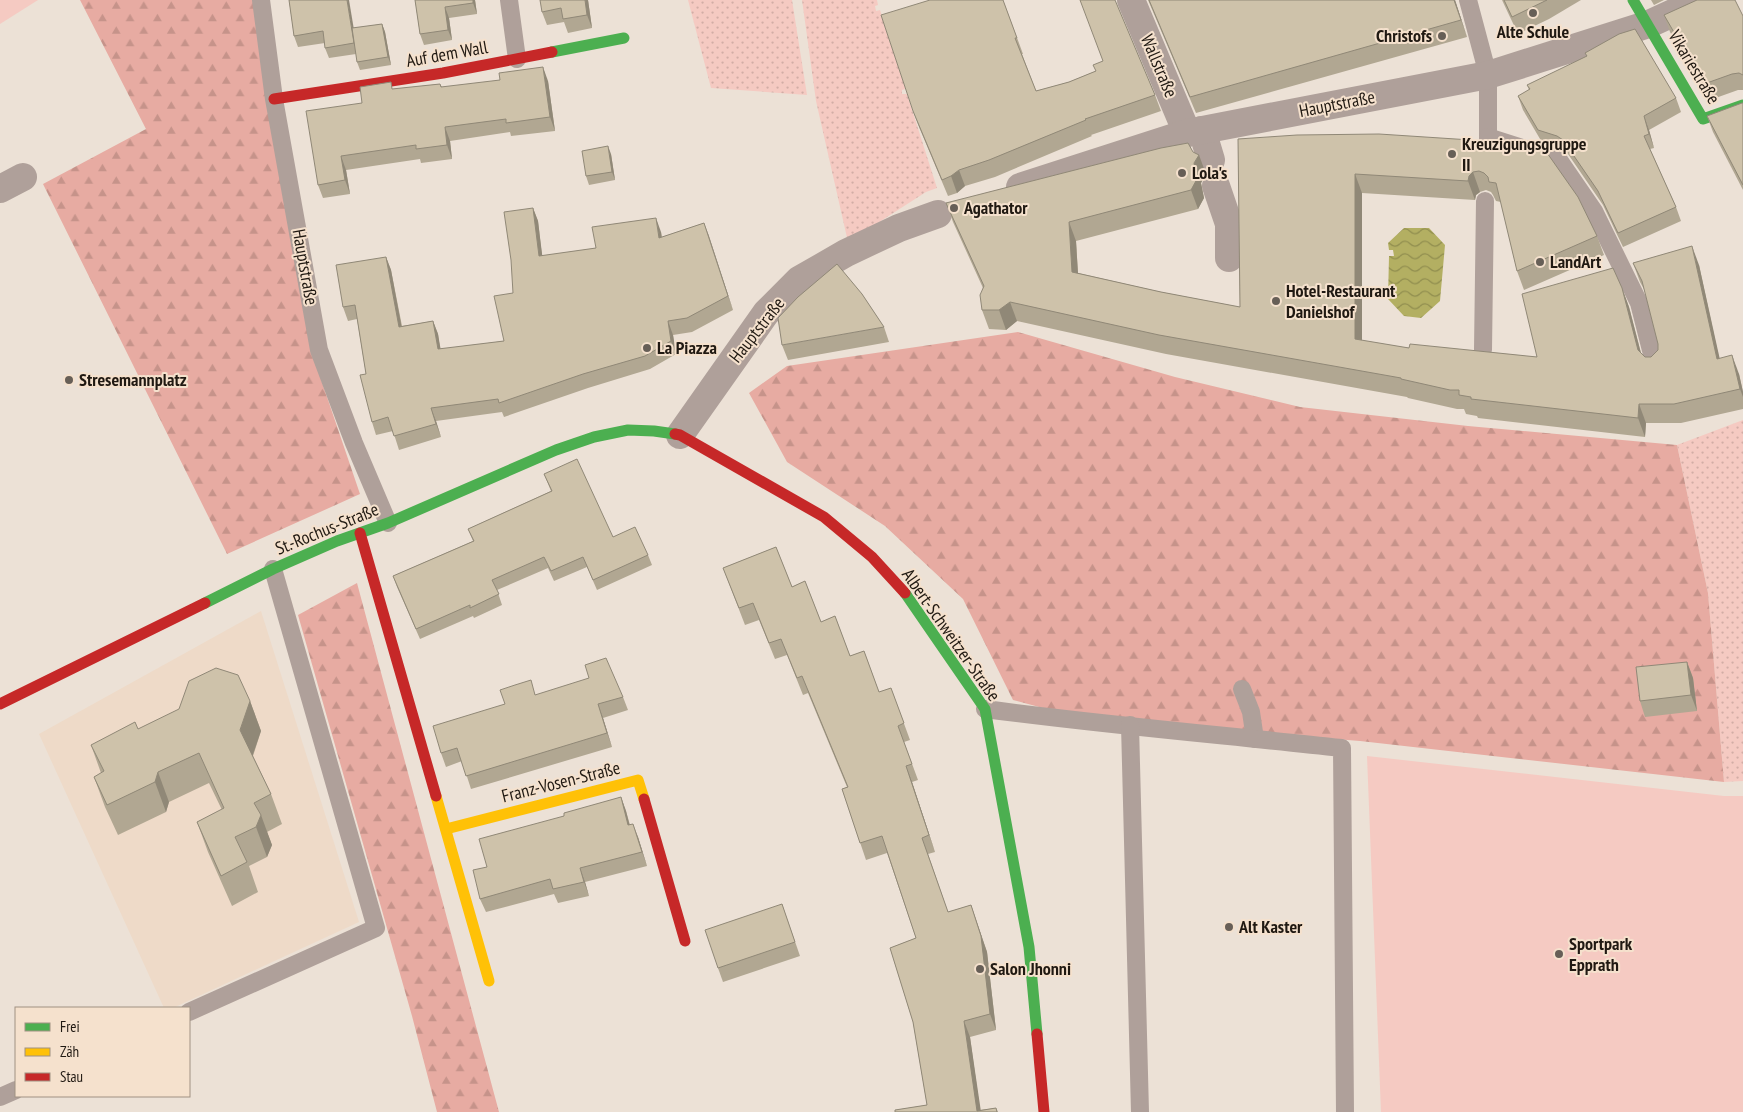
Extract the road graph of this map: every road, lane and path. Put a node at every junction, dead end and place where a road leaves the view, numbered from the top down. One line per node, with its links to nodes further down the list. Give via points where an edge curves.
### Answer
1 (261, 0): 11 (lane, Hauptstraße)
2 (509, 0): 9 (lane)
3 (1131, 0): 13 (street, Wallstraße)
4 (1468, 0): 10 (lane)
5 (1633, 0): 7 (street)
6 (1702, 0): 7 (street, Hauptstraße)
7 (1649, 24): 10 (street, Hauptstraße); 12 (street, Vikariestraße, via 1703,118)
8 (624, 38): 9 (street, Auf dem Wall)
9 (518, 59): 11 (street, Auf dem Wall)
10 (1488, 75): 13 (street, Hauptstraße); 14 (lane)
11 (274, 99): 23 (lane, Hauptstraße, via 319,350)
12 (1743, 105)
13 (1194, 132): 16 (street, Hauptstraße); 19 (street, Wallstraße, via 1213,173 1229,224)
14 (1488, 137): 15 (lane); 21 (lane, via 1559,160 1594,211 1639,303)
15 (1488, 158)
16 (996, 194)
17 (1485, 201): 20 (lane)
18 (938, 214): 22 (street, Hauptstraße, via 846,252 799,280 766,313)
19 (1229, 258)
20 (1483, 350)
21 (1655, 366)
22 (680, 435): 23 (street, St.-Rochus-Straße, via 628,430 594,437 556,450); 28 (street, Albert-Schweitzer-Straße, via 824,518 872,557 906,594)
23 (388, 523): 24 (street, St.-Rochus-Straße)
24 (360, 533): 25 (street, St.-Rochus-Straße); 31 (street)
25 (274, 569): 27 (street, St.-Rochus-Straße); 34 (lane, via 376,928)
26 (1242, 689): 30 (lane)
27 (0, 704)
28 (985, 709): 29 (lane); 37 (street, Albert-Schweitzer-Straße, via 1029,947)
29 (1130, 725): 30 (lane); 38 (lane)
30 (1255, 738): 39 (lane, via 1342,748)
31 (446, 829): 32 (street, Franz-Vosen-Straße, via 638,780); 33 (street)
32 (685, 941)
33 (489, 981)
34 (190, 1012)
35 (15, 1090): 36 (lane)
36 (0, 1097)
37 (1044, 1112)
38 (1140, 1112)
39 (1345, 1112)

